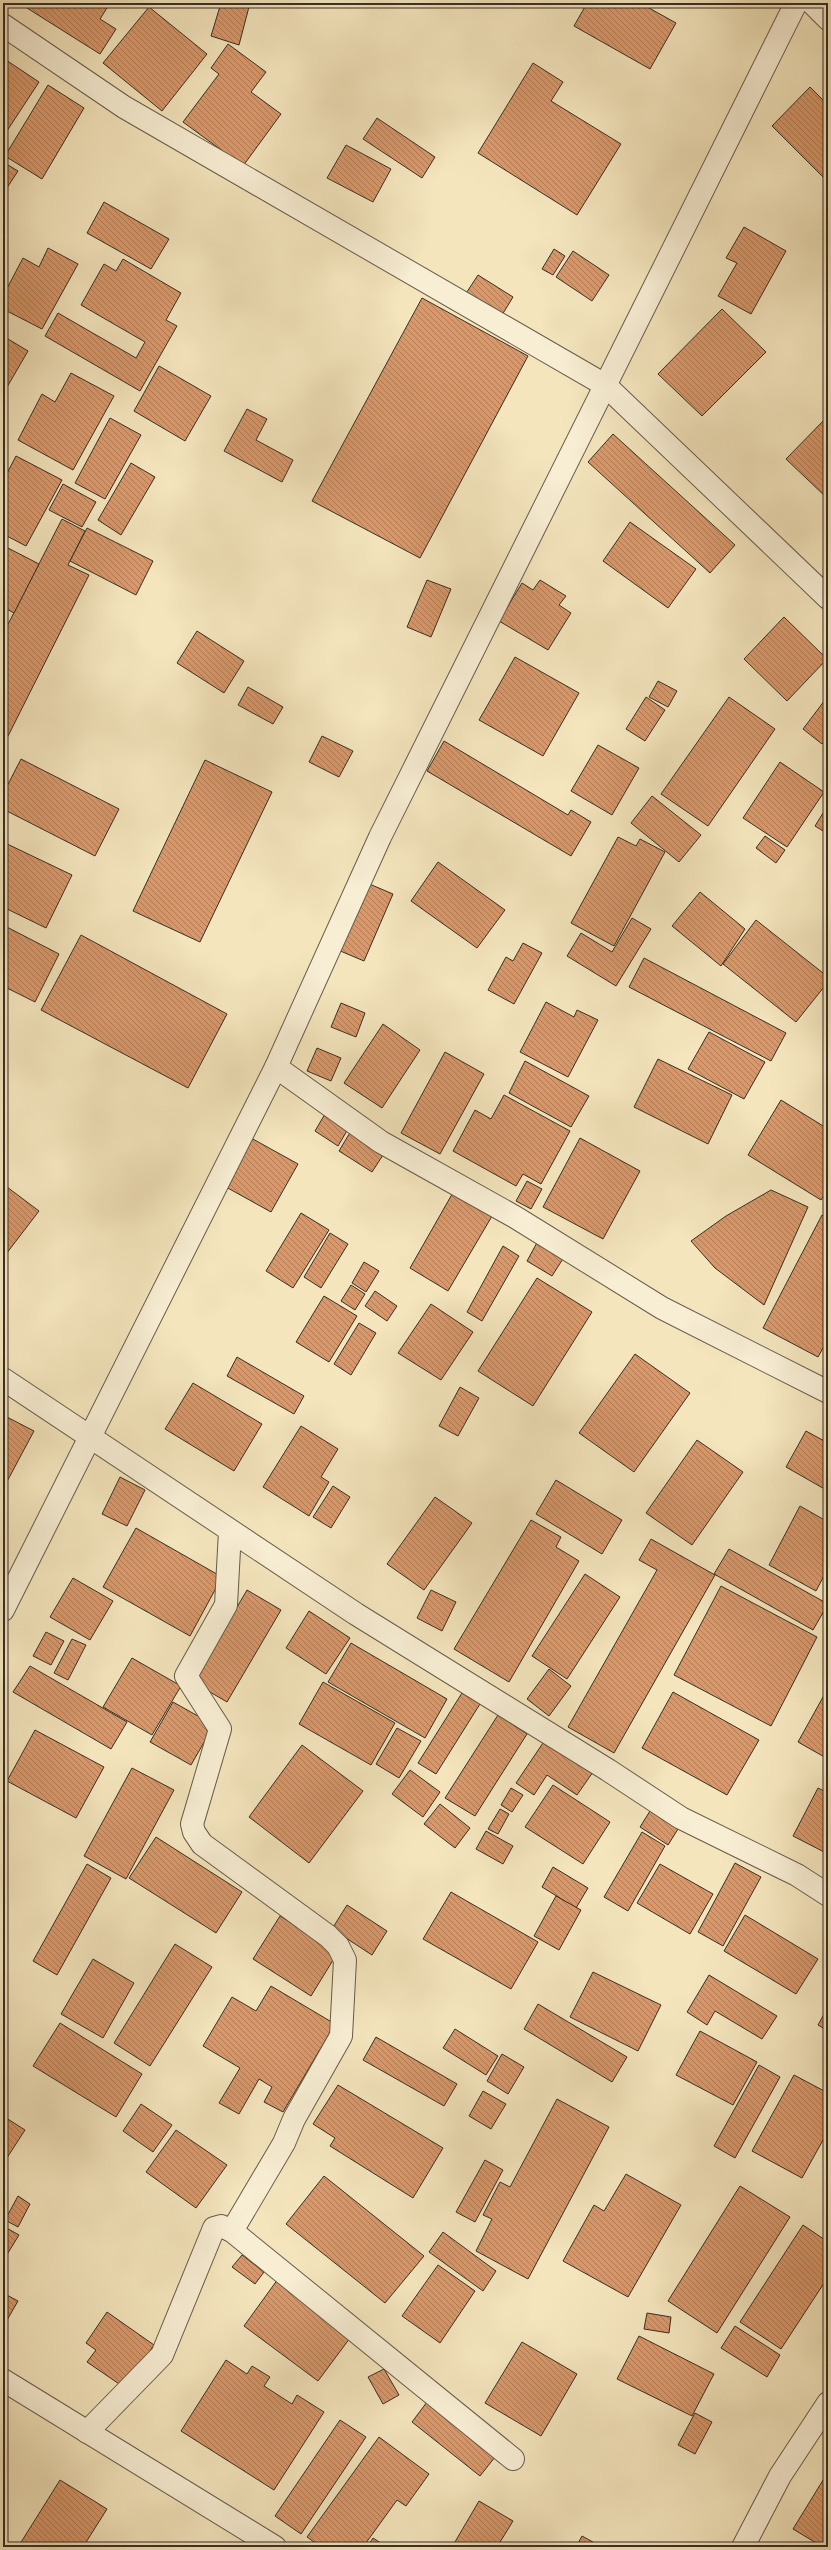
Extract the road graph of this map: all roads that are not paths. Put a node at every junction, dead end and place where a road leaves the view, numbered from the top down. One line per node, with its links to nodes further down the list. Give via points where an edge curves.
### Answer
1 (796, 3): 5 (street)
2 (812, 3): 3 (street)
3 (828, 18)
4 (3, 25): 5 (street, via 124,106)
5 (605, 385): 6 (street); 7 (street, via 380,837)
6 (828, 598)
7 (276, 1067): 9 (street, via 381,1142 515,1217 662,1308); 10 (street)
8 (3, 1379): 10 (street)
9 (828, 1392)
10 (89, 1438): 11 (street); 12 (street)
11 (230, 1531): 13 (street, via 356,1614 681,1818 797,1875); 14 (street, via 226,1606 186,1676 220,1729 192,1824 194,1832 202,1844 328,1936 338,1946 345,1960 341,2036 294,2119 284,2143)
12 (3, 1610)
13 (828, 1895)
14 (232, 2231): 17 (street, via 221,2226 214,2228 162,2355); 18 (street)
15 (3, 2380): 17 (street)
16 (828, 2402): 20 (street, via 780,2476)
17 (87, 2432): 19 (street)
18 (513, 2459)
19 (275, 2547)
20 (742, 2547)

